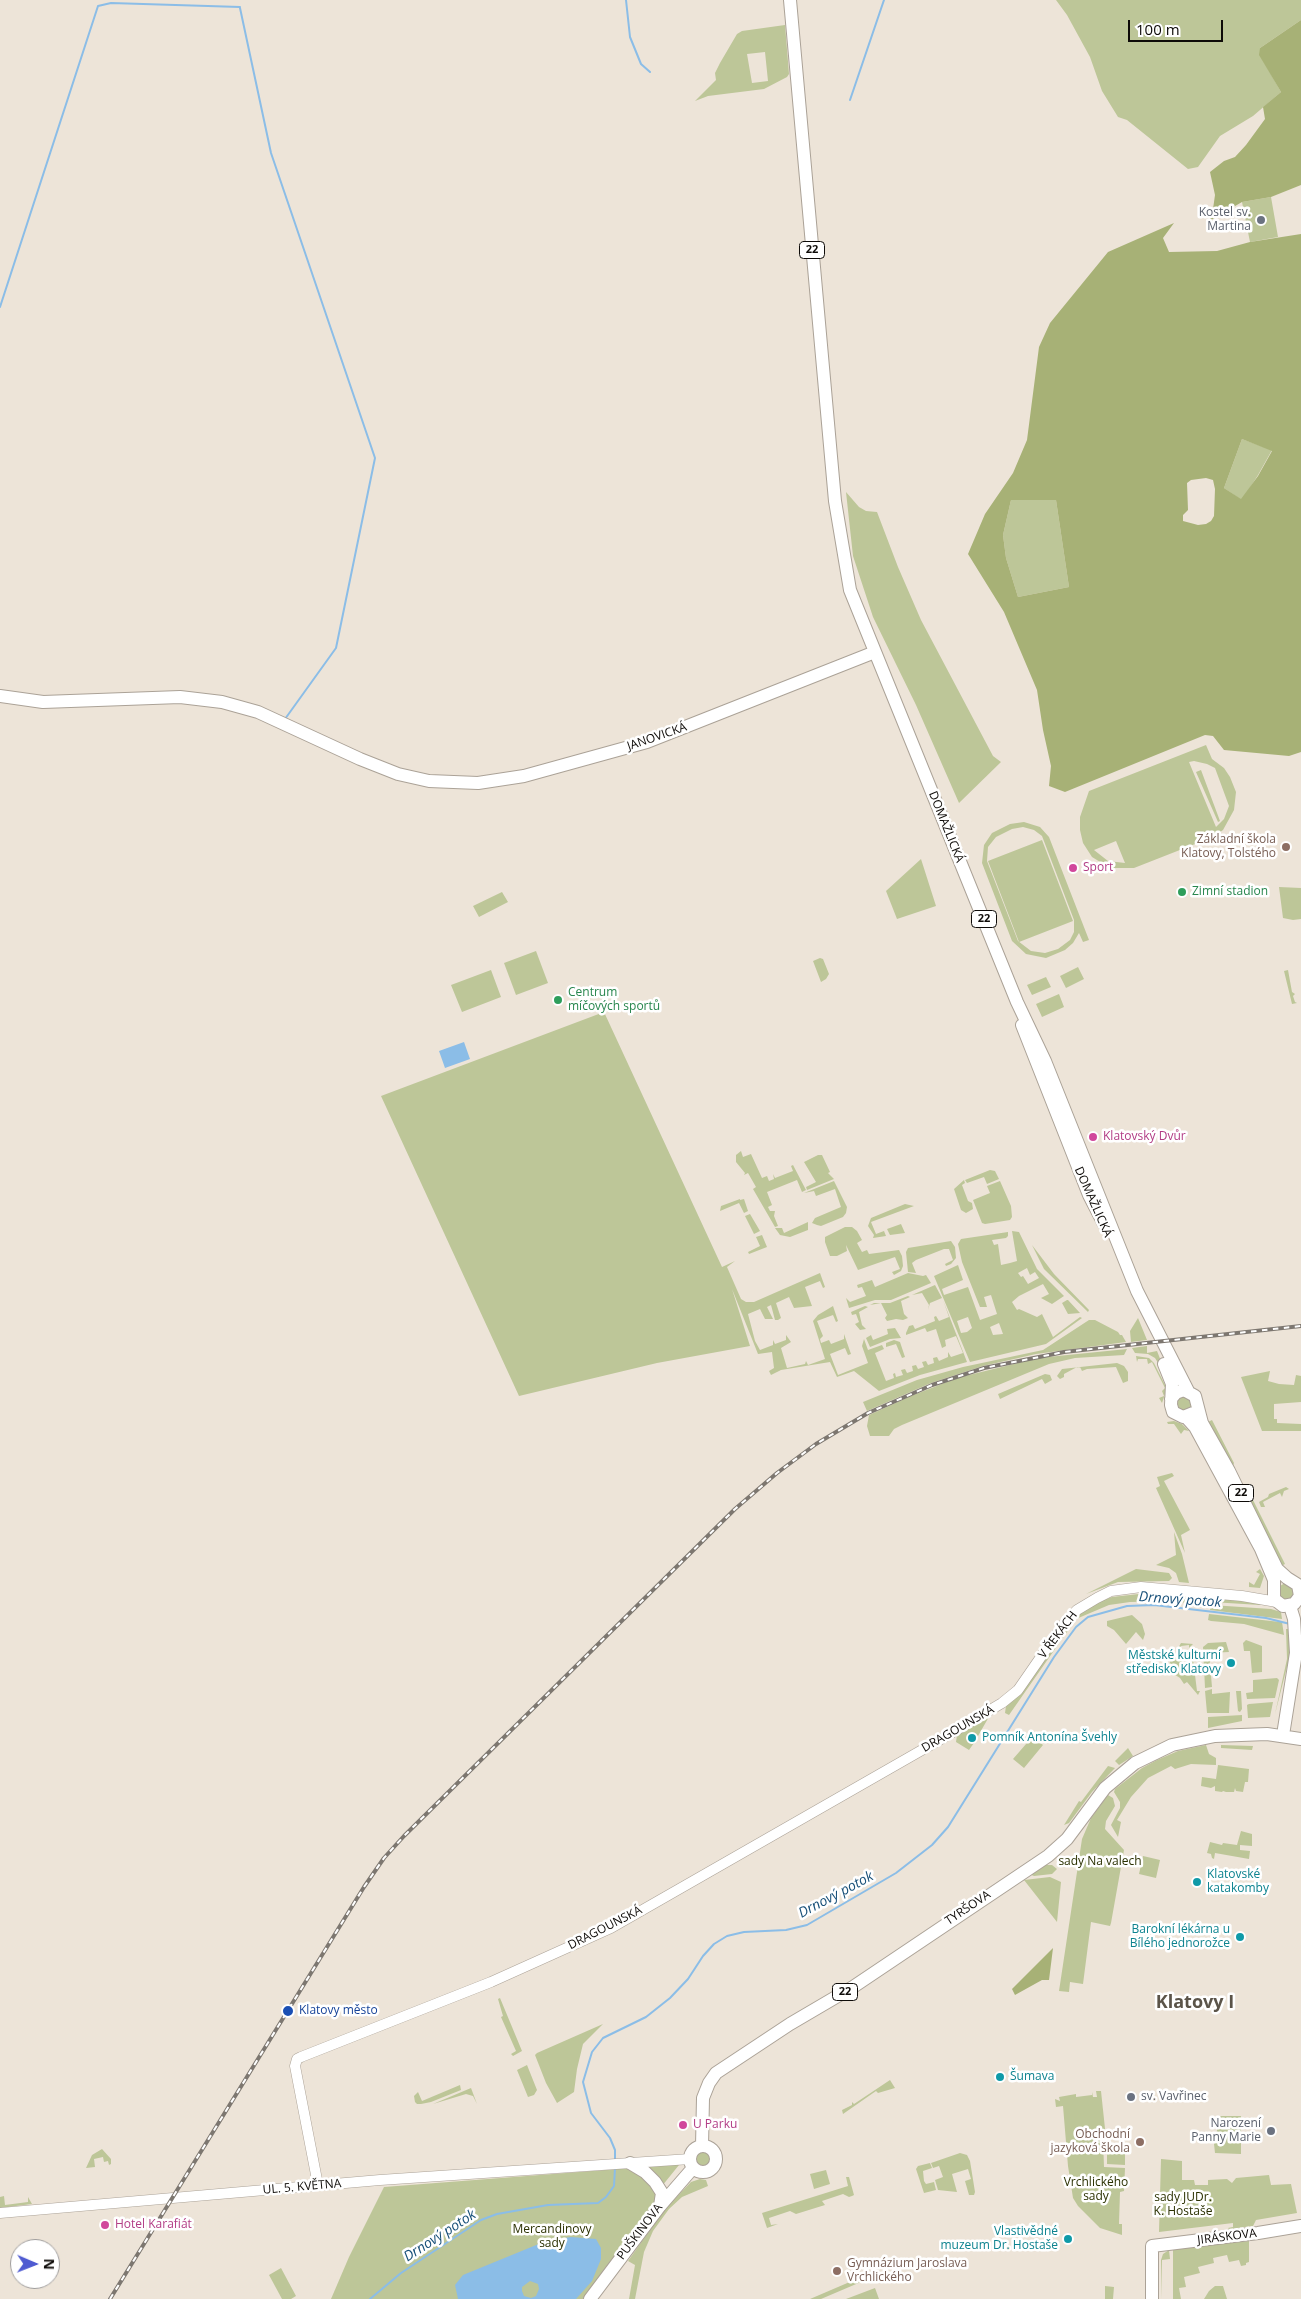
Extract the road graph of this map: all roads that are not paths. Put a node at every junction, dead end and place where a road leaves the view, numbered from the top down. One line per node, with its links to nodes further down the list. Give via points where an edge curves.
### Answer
1 (790, 0): 2 (main road, 22, via 835,500 850,590)
2 (875, 652): 3 (main road, JANOVICKÁ, via 674,732 613,752 524,776 465,784 428,781 380,768 276,720 222,702 180,697 43,702); 4 (main road, DOMAŽLICKÁ / 22)
3 (0, 696)
4 (1017, 1002): 5 (main road, DOMAŽLICKÁ / 22, via 1045,1061 1137,1292); 6 (main road, DOMAŽLICKÁ / 22, via 1029,1046 1089,1195 1171,1380)
5 (1188, 1391): 6 (main road, via 1176,1393); 7 (main road, 22, via 1195,1396)
6 (1172, 1399): 8 (main road, 22, via 1174,1412)
7 (1197, 1407): 8 (main road); 9 (main road, 22, via 1202,1424 1278,1569)
8 (1186, 1417): 10 (main road, 22, via 1195,1427 1261,1549 1272,1572)
9 (1287, 1578): 10 (main road, via 1279,1580); 11 (main road, 22, via 1298,1585)
10 (1274, 1593): 12 (main road); 13 (street, V ŘEKÁCH, via 1242,1596 1141,1587 1111,1591 1077,1610)
11 (1300, 1596): 12 (main road, 22)
12 (1290, 1606): 14 (main road, via 1296,1653)
13 (1008, 1700): 19 (street, DRAGOUNSKÁ, via 611,1928 491,1982 297,2059 295,2066)
14 (1284, 1735): 15 (main road, TYRŠOVA); 16 (main road, TYRŠOVA / 22, via 1228,1734 1203,1738 1157,1751 1130,1767 1100,1792 1067,1839 1048,1856 853,1987 716,2073 703,2098)
15 (1301, 1739)
16 (702, 2146): 18 (main road, via 693,2150); 18 (main road, via 714,2152 715,2164 705,2172)
17 (628, 2163): 18 (street, UL. 5. KVĚTNA); 19 (street, UL. 5. KVĚTNA); 20 (main road, via 656,2182 662,2193)
18 (692, 2164): 20 (main road, PUŠKINOVA)
19 (318, 2185): 21 (street, UL. 5. KVĚTNA)
20 (660, 2206): 23 (main road, PUŠKINOVA)
21 (0, 2213)
22 (1301, 2226): 24 (main road, JIRÁSKOVA, via 1152,2246)
23 (590, 2299)
24 (1152, 2299)

